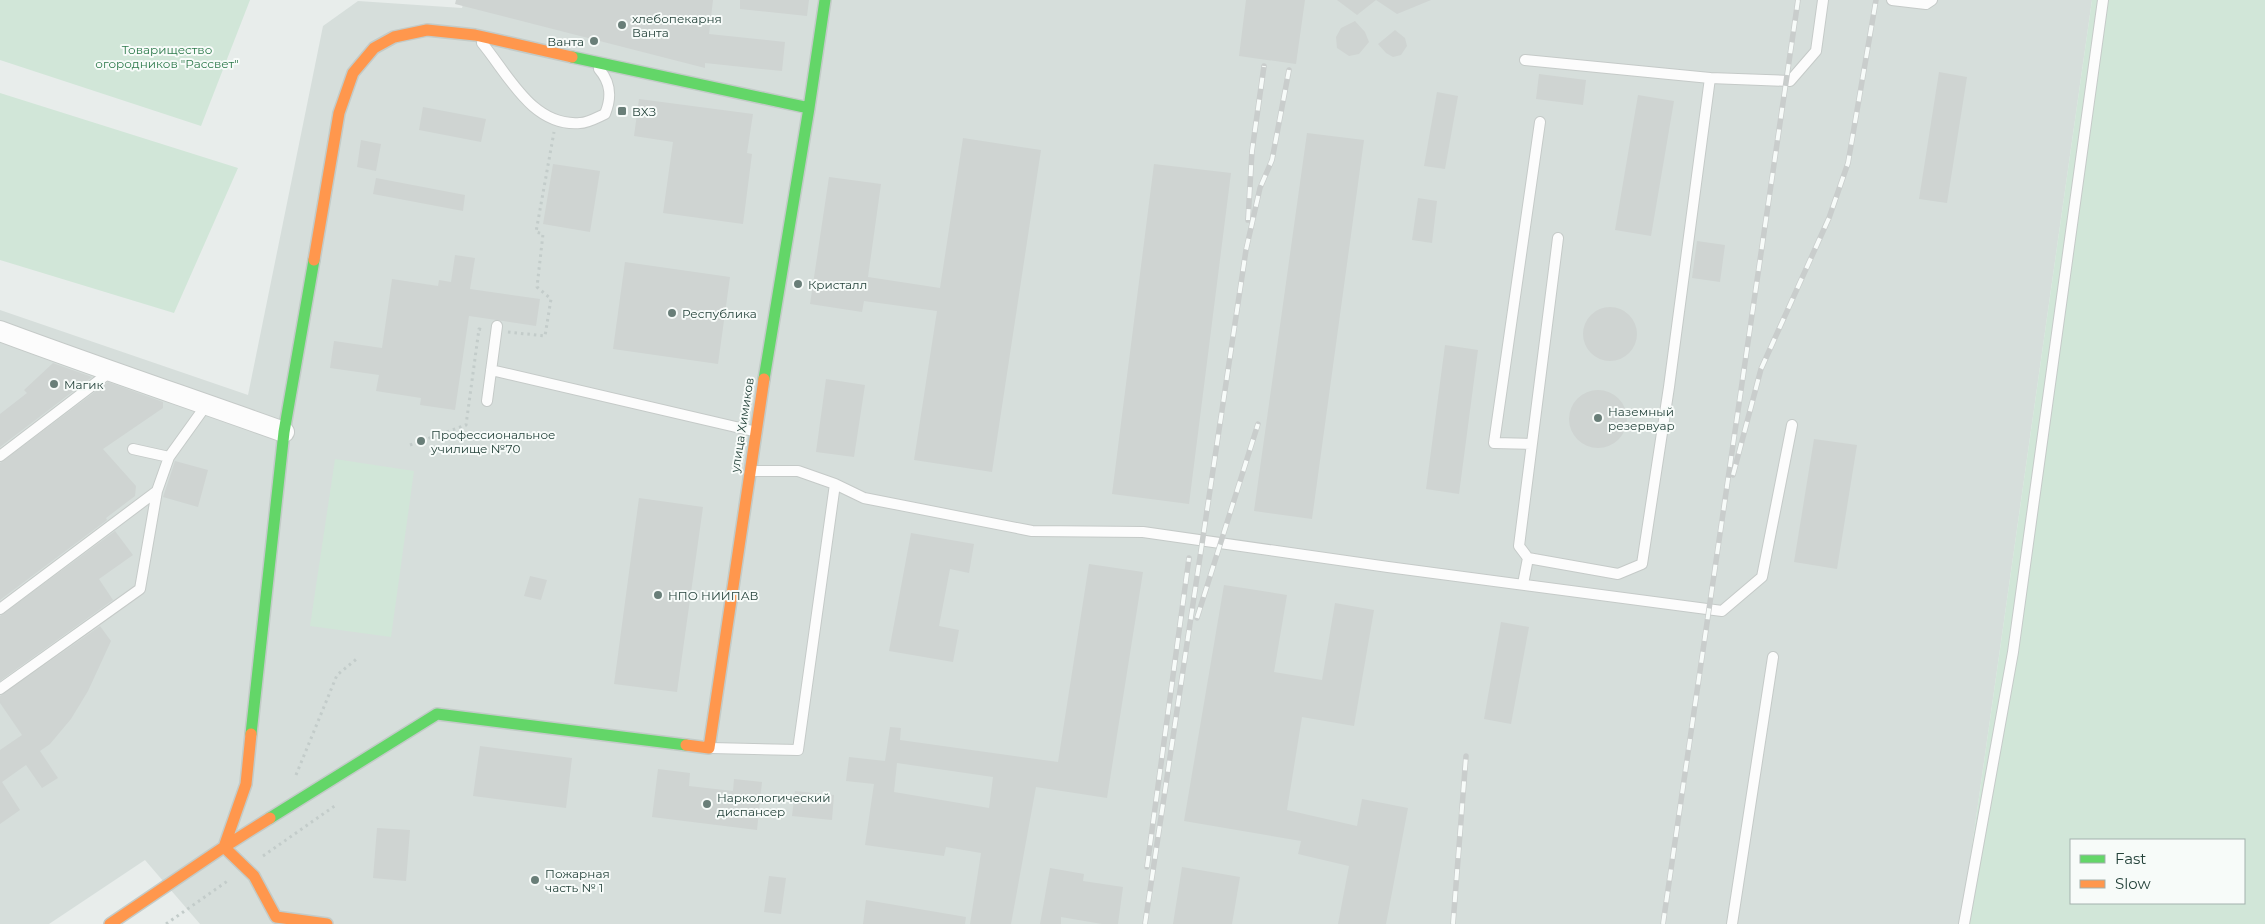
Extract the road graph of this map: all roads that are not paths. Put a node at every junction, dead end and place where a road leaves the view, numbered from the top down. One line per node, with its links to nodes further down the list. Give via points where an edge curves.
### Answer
1 (825, 0): 10 (street, улица Химиков)
2 (1823, 0): 9 (lane, via 1816,51 1790,81)
3 (1892, 0): 4 (lane, via 1926,4)
4 (1932, 0)
5 (2103, 0): 39 (lane, via 2013,652)
6 (475, 35): 8 (street); 8 (lane, via 496,59 510,84 531,105 556,120 581,124 605,114 611,100 609,87); 20 (street, via 427,30 394,37 374,48 353,73 339,113)
7 (1525, 60): 9 (lane)
8 (592, 62): 10 (street)
9 (1710, 78): 29 (lane, via 1642,564 1618,574)
10 (809, 108): 21 (street, улица Химиков)
11 (1540, 122): 22 (lane, via 1494,443)
12 (1558, 238): 22 (lane)
13 (497, 329): 15 (lane)
14 (0, 331): 16 (street)
15 (491, 370): 17 (lane); 21 (lane)
16 (110, 372): 18 (street); 24 (lane)
17 (487, 401)
18 (206, 404): 20 (street); 25 (lane)
19 (1792, 425): 30 (lane, via 1762,577 1722,610)
20 (284, 432): 35 (street, via 246,784)
21 (755, 432): 26 (street, улица Химиков)
22 (1532, 444): 29 (lane, via 1518,546)
23 (133, 449): 25 (lane)
24 (0, 456)
25 (169, 457): 28 (lane)
26 (749, 471): 27 (lane, via 798,471); 34 (street, улица Химиков)
27 (836, 484): 30 (lane, via 864,498 1032,531 1143,532); 34 (lane, via 798,750)
28 (157, 491): 31 (lane); 33 (lane, via 140,588)
29 (1528, 558): 30 (lane)
30 (1523, 584)
31 (0, 609)
32 (1773, 657): 38 (lane)
33 (0, 689)
34 (709, 748): 35 (street, via 437,714)
35 (224, 847): 36 (street); 37 (street, via 254,876 276,917)
36 (110, 924)
37 (328, 924)
38 (1732, 924)
39 (1964, 924)

